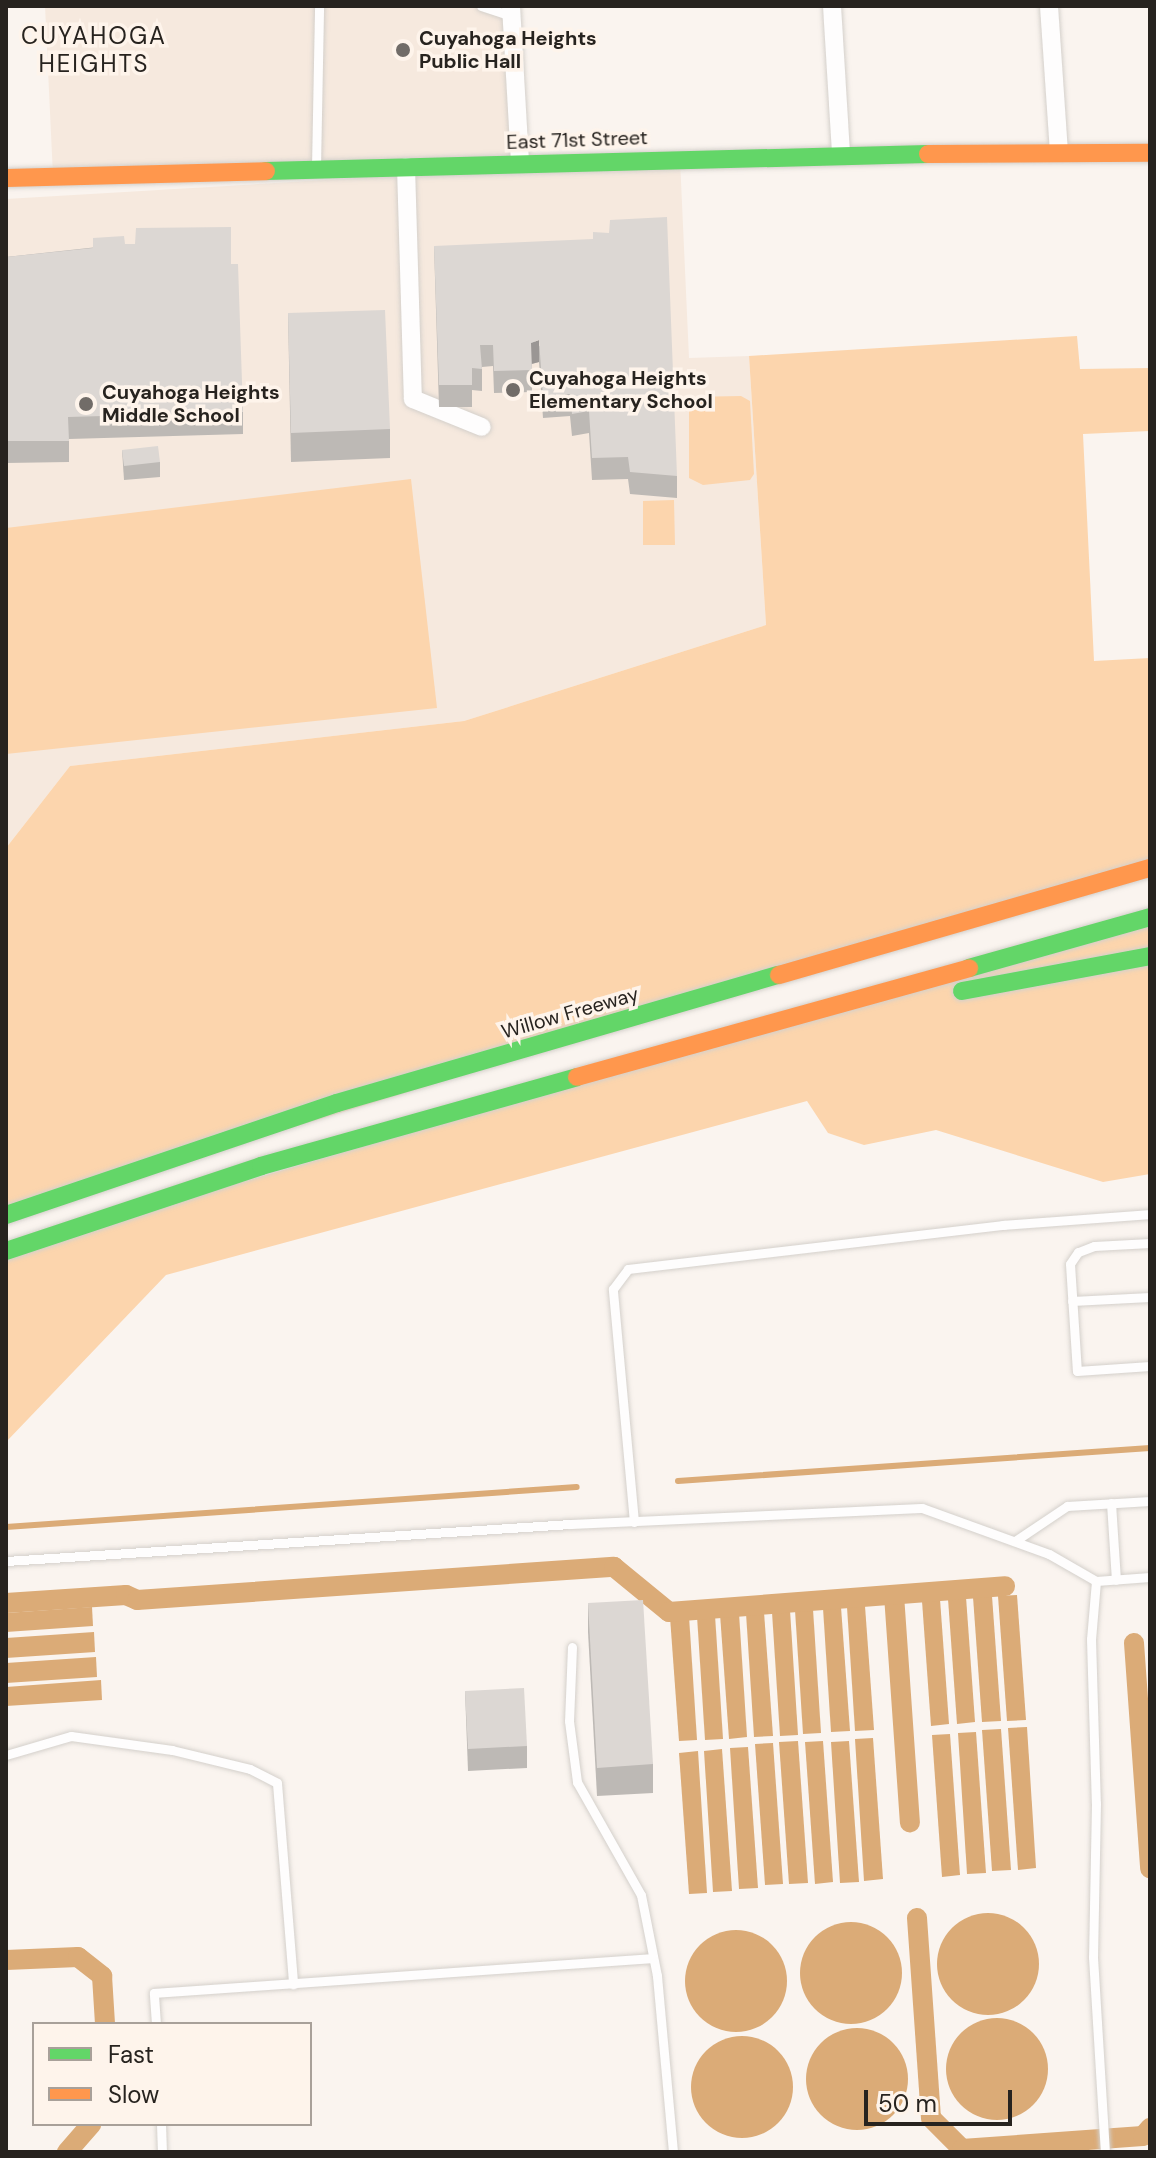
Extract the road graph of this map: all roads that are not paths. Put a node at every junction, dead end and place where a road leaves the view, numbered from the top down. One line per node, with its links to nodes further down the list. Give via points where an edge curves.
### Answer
1 (319, 6): 11 (lane)
2 (481, 6): 5 (lane)
3 (832, 6): 8 (street)
4 (1049, 6): 6 (street)
5 (511, 11): 9 (street)
6 (1059, 153): 7 (main road, East 71st Street); 8 (main road, East 71st Street)
7 (1150, 153)
8 (841, 155): 9 (main road, East 71st Street)
9 (520, 163): 10 (main road, East 71st Street)
10 (406, 167): 11 (main road, East 71st Street); 13 (street, via 413,399)
11 (316, 168): 12 (main road, East 71st Street)
12 (6, 178)
13 (482, 427)
14 (1150, 866): 19 (main road, Willow Freeway, via 337,1103)
15 (1150, 917): 17 (main road)
16 (1150, 956): 17 (main road)
17 (761, 1029): 21 (main road, via 261,1166)
18 (1150, 1214): 27 (lane, via 978,1228 628,1269 613,1289)
19 (6, 1215)
20 (1150, 1243): 23 (lane, via 1078,1252 1070,1264)
21 (6, 1251)
22 (1150, 1297): 23 (lane)
23 (1072, 1301): 24 (lane, via 1077,1371)
24 (1150, 1366)
25 (1150, 1501): 26 (lane)
26 (1111, 1503): 28 (lane, via 1067,1506); 31 (lane)
27 (634, 1522): 28 (lane, via 922,1508); 29 (lane)
28 (1015, 1541): 32 (lane)
29 (6, 1561)
30 (1150, 1577): 31 (lane)
31 (1116, 1580): 32 (lane)
32 (1096, 1581): 41 (lane, via 1091,1639 1093,1957)
33 (572, 1647): 35 (lane, via 569,1721 577,1782 641,1895)
34 (6, 1755): 36 (lane, via 71,1736 172,1750 250,1769 277,1783)
35 (653, 1958): 36 (lane); 40 (lane)
36 (293, 1984): 37 (lane, via 154,1993)
37 (156, 2022)
38 (161, 2126): 39 (lane)
39 (162, 2152)
40 (673, 2152)
41 (1105, 2152)

